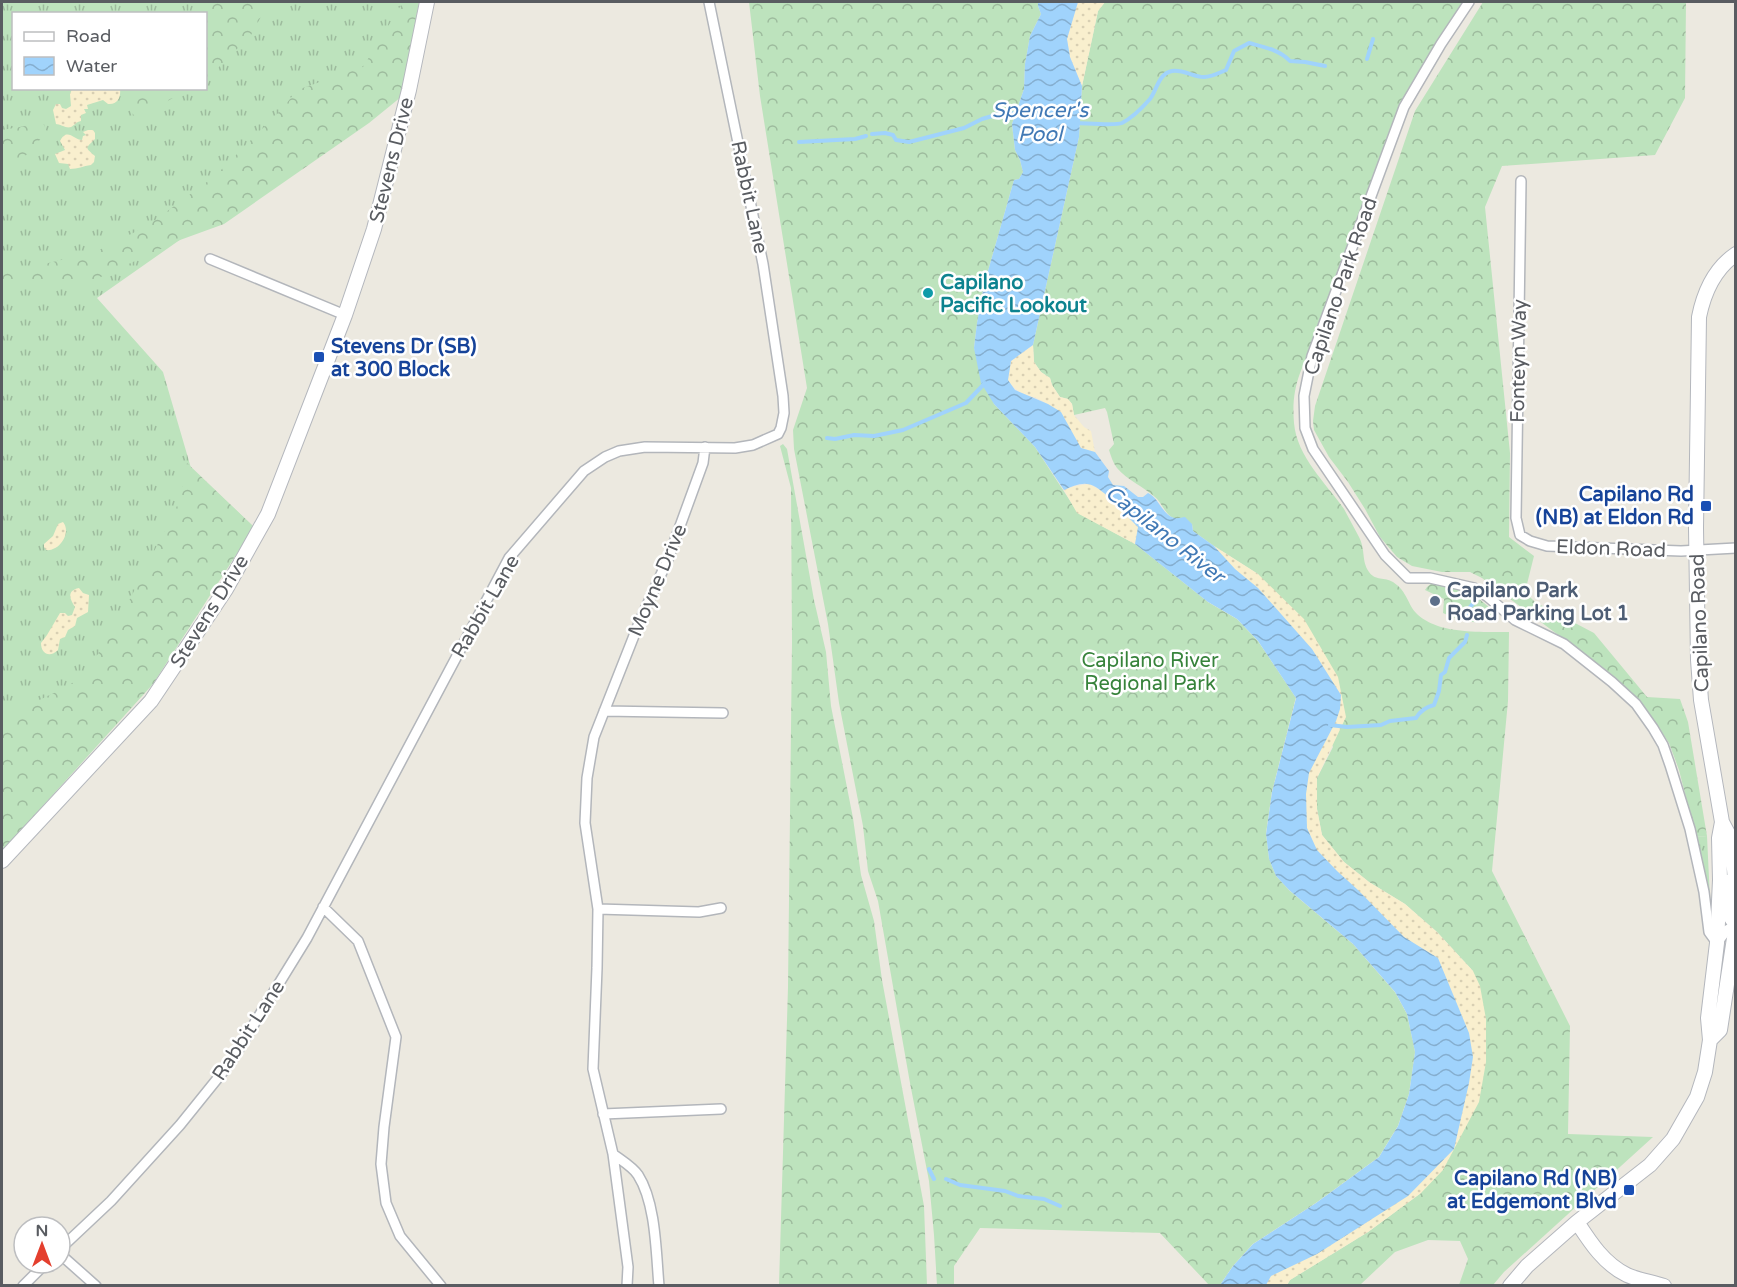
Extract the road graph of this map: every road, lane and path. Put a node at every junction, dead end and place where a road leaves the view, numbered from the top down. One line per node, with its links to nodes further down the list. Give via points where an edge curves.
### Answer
1 (427, 2): 7 (main road, Stevens Drive, via 377,217)
2 (709, 2): 8 (street, Rabbit Lane, via 763,264 784,413 778,434 766,440 735,448)
3 (1469, 2): 22 (street, Capilano Park Road, via 1404,107 1392,138 1312,356 1304,396 1305,428 1313,449 1369,532 1408,578 1430,578 1474,588 1515,620 1564,644 1636,704 1653,728 1670,765 1690,829 1709,932)
4 (1521, 181): 9 (street, Fonteyn Way, via 1516,518)
5 (1736, 254): 11 (main road, Capilano Road, via 1718,269 1704,295 1699,317)
6 (210, 259): 7 (street)
7 (345, 315): 15 (main road, Stevens Drive, via 268,514 226,589 151,701)
8 (705, 447): 12 (street, Moyne Drive, via 669,559); 18 (street, Rabbit Lane, via 633,448 605,456 584,471 509,558)
9 (1523, 538): 11 (street, Eldon Road, via 1547,546)
10 (1736, 548): 11 (street, Eldon Road)
11 (1696, 550): 14 (main road, Capilano Road, via 1701,700)
12 (604, 711): 13 (street); 20 (street, Moyne Drive, via 594,737 585,795 587,842)
13 (723, 713)
14 (1722, 822): 16 (main road, Capilano Road); 17 (main road, Capilano Road, via 1731,839)
15 (2, 861)
16 (1719, 870): 21 (main road, via 1730,895 1728,913); 22 (main road, Capilano Road)
17 (1736, 889)
18 (323, 907): 29 (street, Rabbit Lane, via 230,1063 180,1125); 35 (street, via 358,941 396,1037 381,1164 386,1203 400,1236)
19 (721, 908): 20 (street, via 699,912)
20 (598, 909): 26 (street, Moyne Drive, via 592,1069)
21 (1736, 925): 22 (street); 23 (main road, Capilano Road)
22 (1717, 943): 23 (main road, via 1722,961 1718,994); 24 (main road, Capilano Road, via 1708,1018)
23 (1723, 1008): 24 (main road, Capilano Road, via 1719,1030)
24 (1710, 1040): 28 (main road, Capilano Road, via 1697,1097 1673,1138 1650,1165)
25 (721, 1109): 26 (street)
26 (603, 1114): 27 (street, Moyne Drive)
27 (613, 1154): 36 (street, Moyne Drive); 37 (street, via 637,1173 646,1190)
28 (1577, 1222): 32 (main road, via 1595,1250); 38 (main road, Capilano Road)
29 (72, 1238)
30 (72, 1265): 34 (street)
31 (34, 1275): 33 (street)
32 (1639, 1282): 39 (main road)
33 (23, 1286)
34 (96, 1286)
35 (441, 1286)
36 (627, 1286)
37 (659, 1286)
38 (1510, 1286)
39 (1664, 1286)

